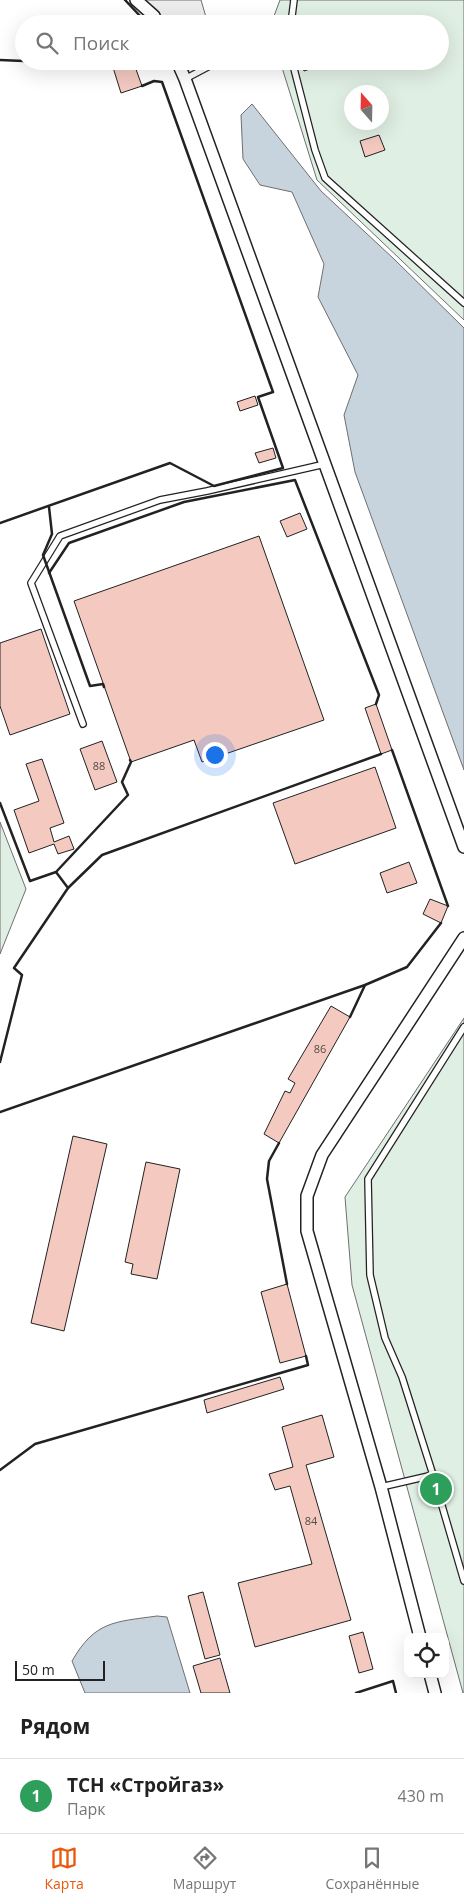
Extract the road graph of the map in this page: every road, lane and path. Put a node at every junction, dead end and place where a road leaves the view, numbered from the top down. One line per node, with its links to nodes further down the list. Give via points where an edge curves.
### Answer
1 (136, 0): 3 (street)
2 (294, 0): 4 (lane)
3 (153, 15)
4 (293, 15)
5 (181, 70): 8 (street)
6 (201, 70): 8 (lane)
7 (294, 70): 9 (lane, via 325,178)
8 (185, 78): 10 (street)
9 (464, 302)
10 (325, 464): 11 (lane, via 160,500 60,536 31,583); 12 (street)
11 (83, 724)
12 (464, 847)
13 (464, 938): 16 (street, via 322,1155 307,1196 307,1231)
14 (464, 1026): 15 (lane, via 368,1179 370,1275 385,1338 402,1377)
15 (433, 1475): 16 (lane); 17 (lane)
16 (381, 1487): 18 (street)
17 (464, 1581)
18 (419, 1633)
19 (431, 1678): 20 (street)
20 (435, 1693)

